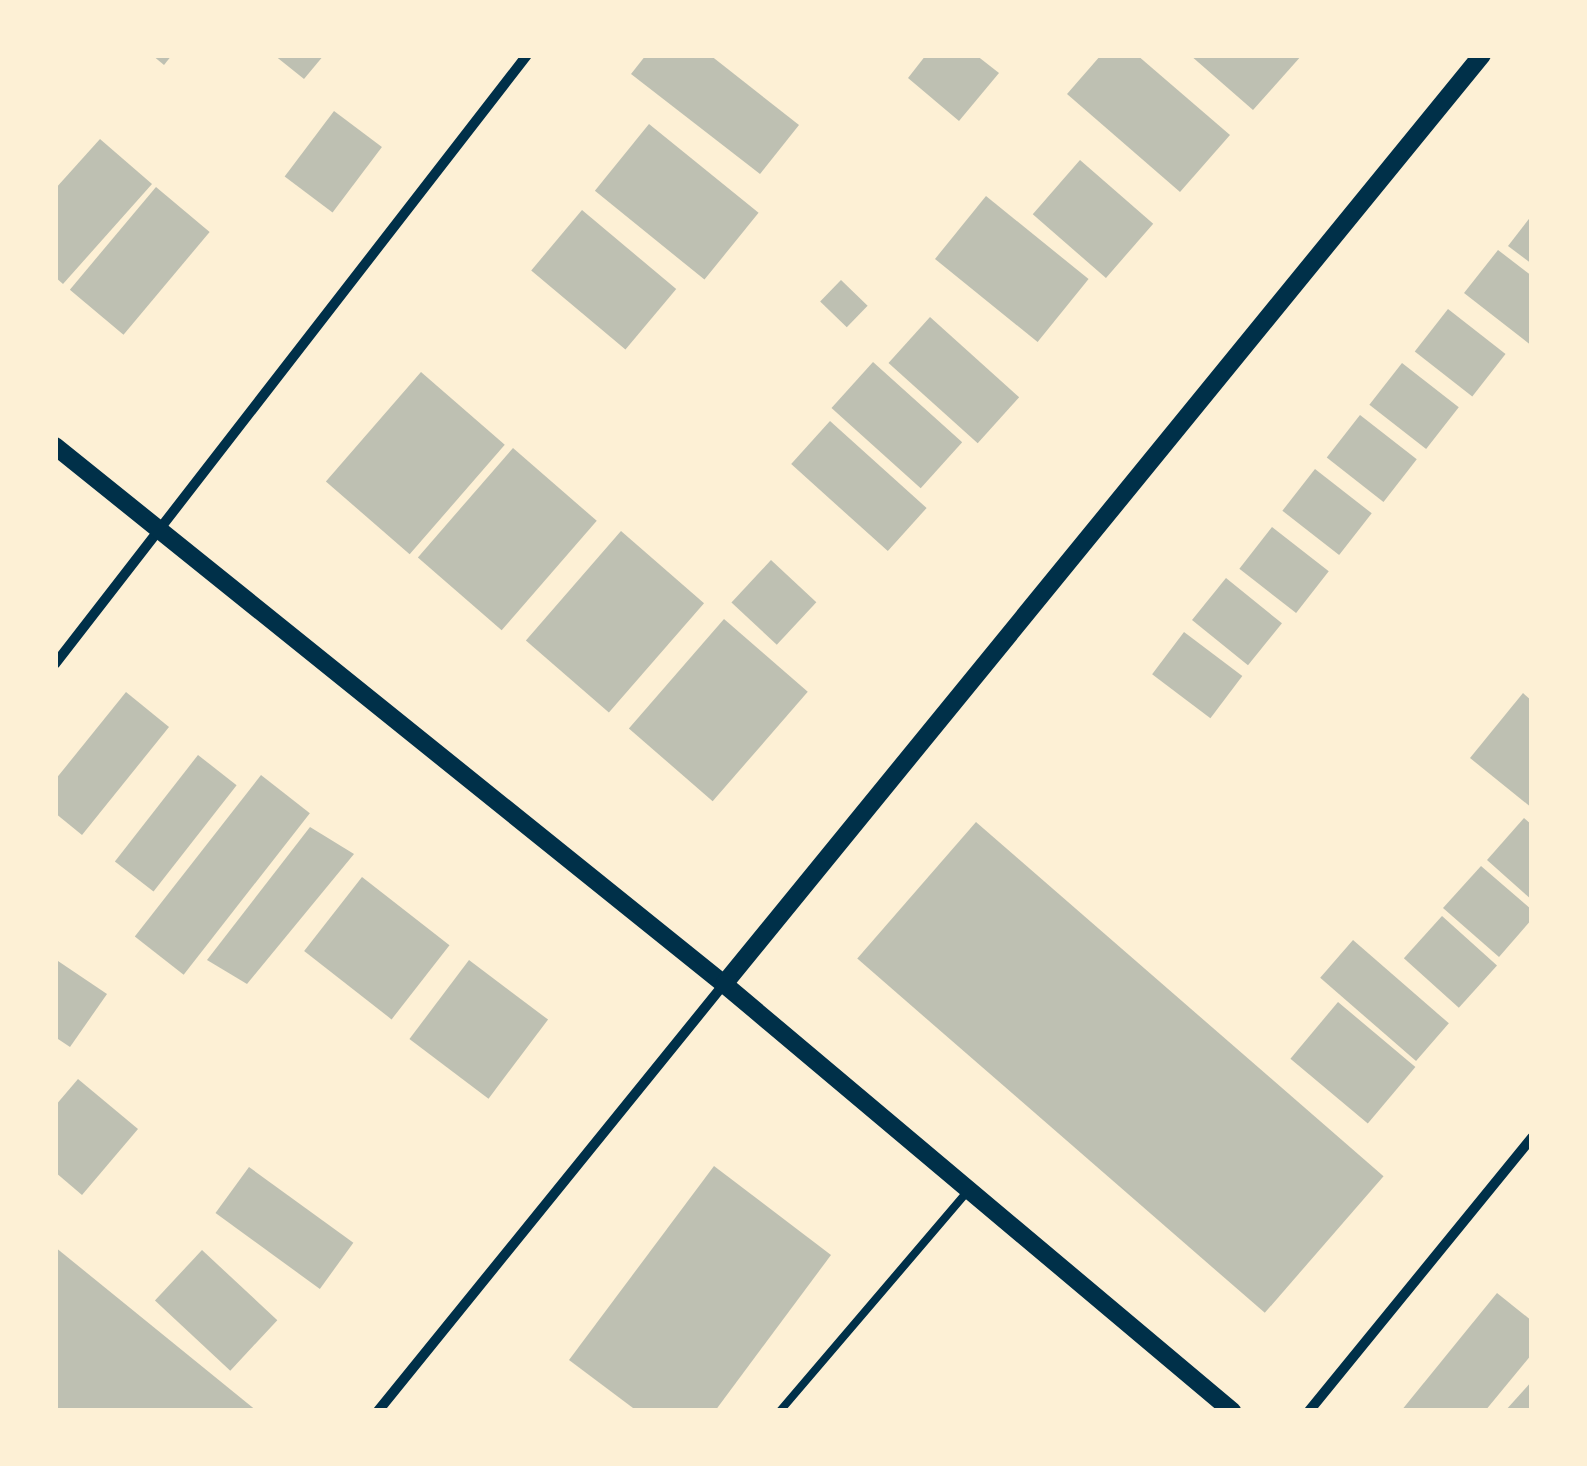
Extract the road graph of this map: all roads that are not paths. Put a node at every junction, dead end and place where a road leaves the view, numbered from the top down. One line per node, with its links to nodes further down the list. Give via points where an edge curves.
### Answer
1 (526, 55): 4 (street)
2 (1482, 55): 6 (street)
3 (55, 446): 4 (street)
4 (163, 530): 5 (street); 6 (street)
5 (55, 664)
6 (724, 984): 8 (street); 9 (street)
7 (1532, 1138): 12 (street)
8 (969, 1190): 10 (lane); 11 (street)
9 (378, 1411)
10 (780, 1411)
11 (1232, 1411)
12 (1310, 1411)

